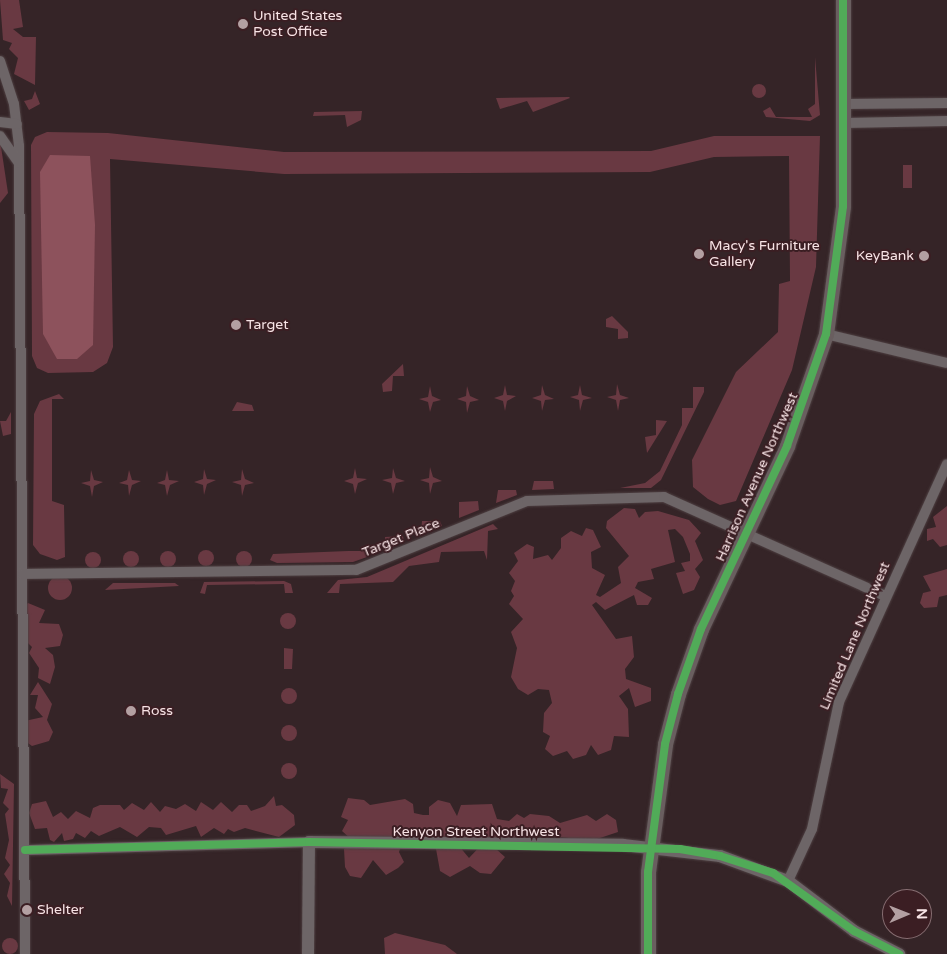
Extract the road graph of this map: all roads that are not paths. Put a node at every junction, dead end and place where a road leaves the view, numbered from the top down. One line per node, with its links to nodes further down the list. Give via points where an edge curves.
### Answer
1 (843, 0): 4 (main road, Harrison Avenue Northwest)
2 (0, 62): 8 (street)
3 (947, 103): 4 (street)
4 (844, 104): 7 (main road, Harrison Avenue Northwest)
5 (947, 121): 7 (street)
6 (0, 122): 8 (street)
7 (845, 123): 11 (main road, Harrison Avenue Northwest, via 841,238)
8 (17, 124): 10 (street)
9 (0, 136): 10 (street)
10 (20, 166): 15 (street)
11 (826, 334): 12 (street); 14 (main road, Harrison Avenue Northwest, via 802,410)
12 (947, 362)
13 (947, 464): 16 (street, Limited Lane Northwest)
14 (747, 533): 15 (street, Target Place, via 664,497 532,500 356,570); 16 (street, Target Place); 18 (main road, Harrison Avenue Northwest, via 702,630 678,694 665,744)
15 (23, 574): 19 (street)
16 (885, 596): 20 (street, Limited Lane Northwest, via 839,702 812,829)
17 (309, 842): 18 (street, Kenyon Street Northwest); 19 (street, Kenyon Street Northwest); 22 (street)
18 (651, 847): 20 (street, Kenyon Street Northwest, via 720,856); 23 (main road, Harrison Avenue Northwest)
19 (25, 850): 21 (street)
20 (788, 881): 24 (street, Kenyon Street Northwest, via 854,931)
21 (26, 954)
22 (308, 954)
23 (648, 954)
24 (899, 954)

